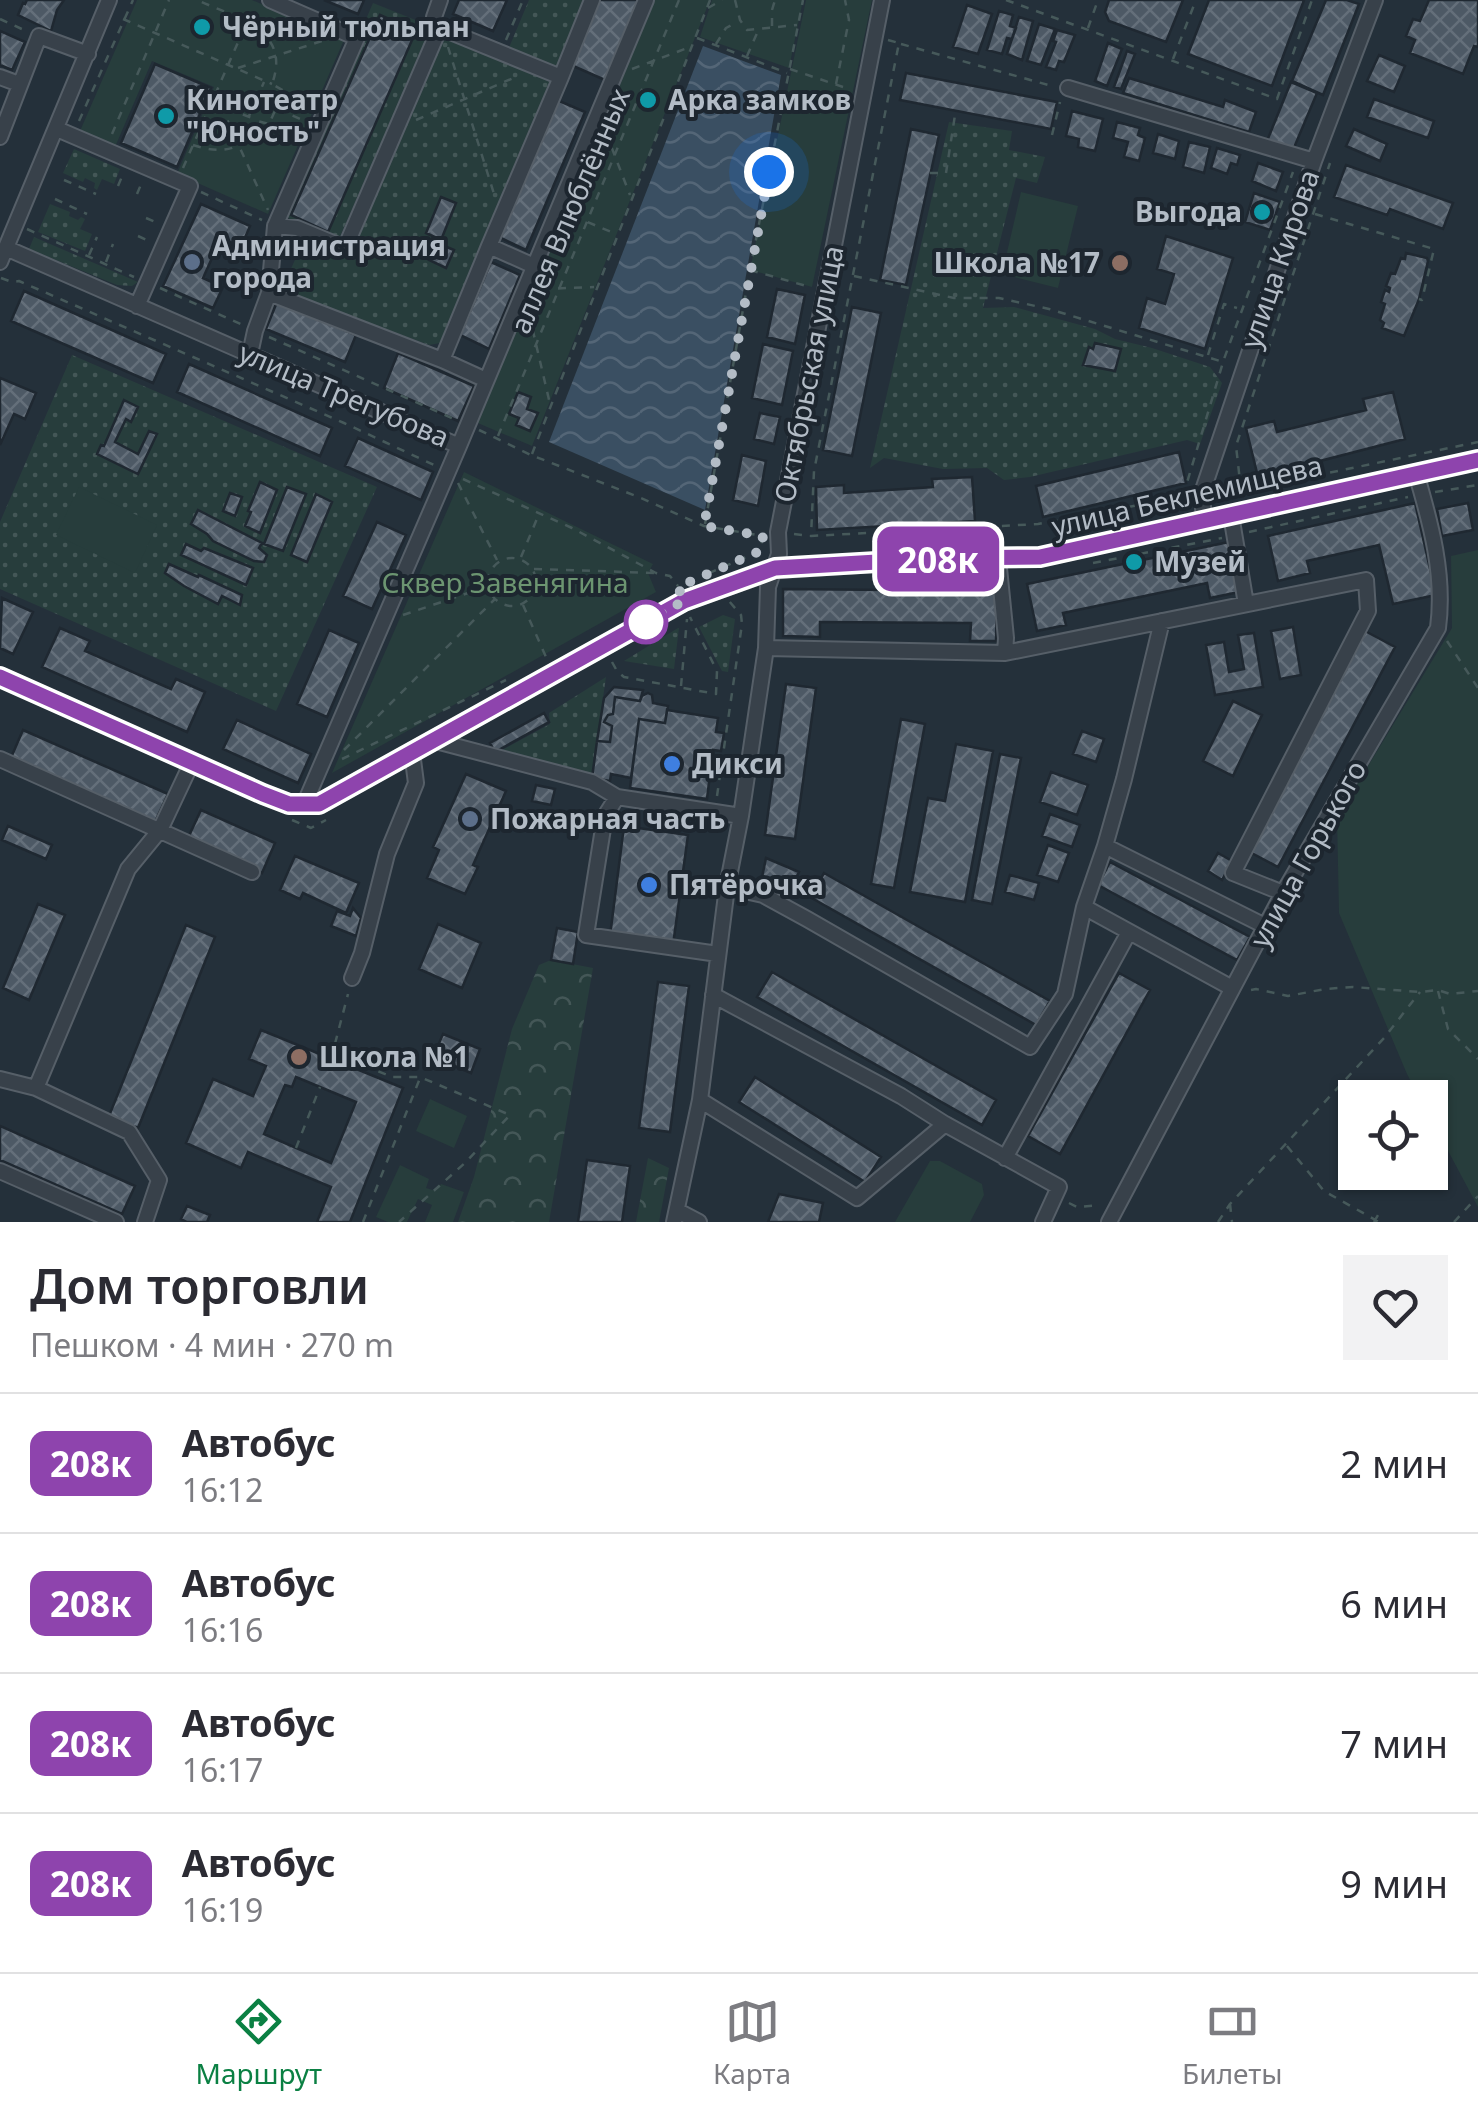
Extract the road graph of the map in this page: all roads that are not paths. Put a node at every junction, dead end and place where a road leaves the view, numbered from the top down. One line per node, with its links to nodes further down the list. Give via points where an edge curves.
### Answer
1 (109, 0): 9 (street)
2 (270, 0): 17 (street, via 358,38)
3 (592, 0): 11 (street)
4 (646, 0): 20 (street, улица Трегубова)
5 (882, 0): 32 (street, Октябрьская улица)
6 (1376, 0): 16 (street, улица Кирова)
7 (438, 1): 8 (street, via 434,17)
8 (441, 30): 11 (street); 17 (street, via 345,248)
9 (88, 54): 12 (street, via 38,36); 14 (street)
10 (0, 77): 12 (street)
11 (562, 77): 18 (street)
12 (19, 84): 15 (street)
13 (1068, 88): 16 (street)
14 (57, 129): 19 (street); 22 (street, via 184,184)
15 (0, 137)
16 (1314, 161): 30 (street, улица Кирова, via 1202,493)
17 (275, 226): 21 (street)
18 (489, 246): 20 (street); 24 (street)
19 (3, 255): 22 (street, улица Трегубова)
20 (534, 266): 25 (street, улица Трегубова)
21 (269, 293): 23 (street); 24 (street)
22 (137, 306): 23 (street, улица Трегубова)
23 (250, 354): 26 (street, улица Трегубова)
24 (442, 360): 25 (street)
25 (486, 380): 26 (street, улица Трегубова)
26 (459, 446): 43 (street)
27 (1478, 460): 28 (main road, улица Беклемищева)
28 (1416, 472): 29 (main road, улица Беклемищева); 49 (street, улица Горького, via 1439,566 1438,628)
29 (1231, 515): 30 (main road, улица Беклемищева); 33 (street)
30 (1204, 521): 31 (main road, улица Беклемищева, via 1040,557)
31 (998, 558): 32 (main road, улица Беклемищева); 36 (street)
32 (775, 568): 35 (street, Октябрьская улица); 38 (main road, улица Беклемищева, via 684,601)
33 (1246, 604): 34 (street); 49 (street, via 1366,580 1368,611 1233,873)
34 (1162, 621): 36 (street); 46 (street)
35 (766, 648): 36 (street); 44 (street, Октябрьская улица)
36 (1005, 653)
37 (0, 677): 41 (main road)
38 (431, 740): 39 (main road, улица Беклемищева); 42 (street, via 592,782)
39 (412, 752): 43 (main road, улица Беклемищева); 54 (street, via 416,783 387,854)
40 (0, 761): 45 (street)
41 (192, 762): 43 (main road); 45 (street)
42 (617, 797): 44 (street); 53 (street, via 605,816 586,935)
43 (298, 813)
44 (741, 816): 48 (street, Октябрьская улица)
45 (160, 830): 47 (street); 58 (street, via 128,869)
46 (1105, 846): 50 (street); 51 (street)
47 (252, 872)
48 (727, 887): 50 (street, via 762,895 1030,1047 1065,994); 53 (street, Октябрьская улица)
49 (1283, 893): 51 (street, улица Горького)
50 (1084, 907): 52 (street)
51 (1265, 926): 55 (street, улица Горького)
52 (1130, 932): 55 (street); 61 (street)
53 (718, 954): 56 (street, Октябрьская улица)
54 (352, 978)
55 (1231, 991): 64 (street, улица Горького)
56 (713, 995): 59 (street, Октябрьская улица); 60 (street)
57 (0, 1079): 58 (street)
58 (36, 1088): 66 (street, via 130,1132 159,1180)
59 (700, 1100): 60 (street, via 857,1198); 63 (street, Октябрьская улица)
60 (944, 1124): 61 (street)
61 (1005, 1158): 68 (street, via 1058,1187)
62 (0, 1171): 65 (street)
63 (676, 1216): 67 (street)
64 (1112, 1216)
65 (116, 1222)
66 (146, 1222)
67 (699, 1222)
68 (1042, 1222)

